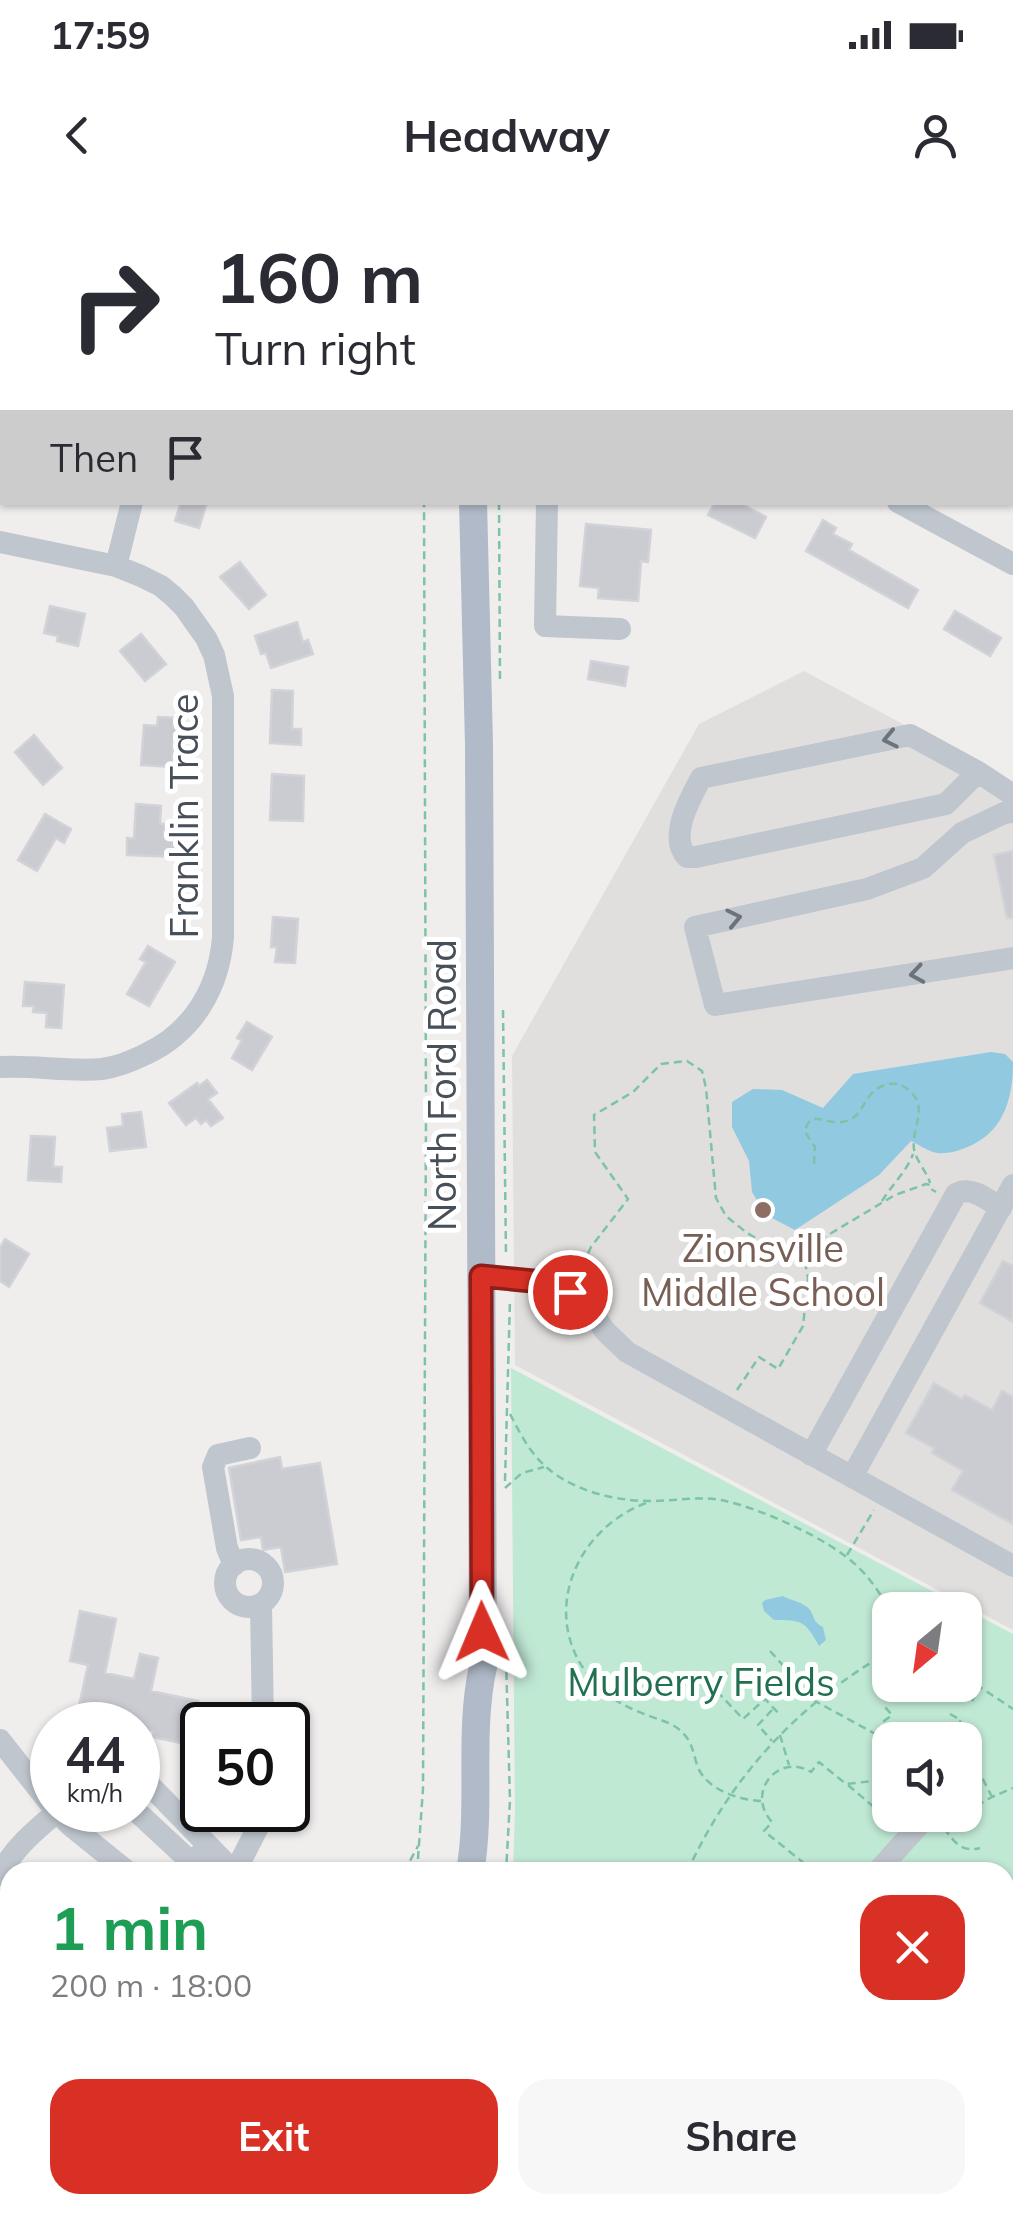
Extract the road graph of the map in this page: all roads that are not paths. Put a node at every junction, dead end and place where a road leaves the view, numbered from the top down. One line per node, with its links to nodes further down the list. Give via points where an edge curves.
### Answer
1 (131, 505): 7 (street)
2 (473, 505): 16 (main road, North Ford Road)
3 (547, 505): 8 (street, via 545,626)
4 (904, 505): 6 (street)
5 (0, 542): 7 (street, Franklin Trace)
6 (1013, 564)
7 (116, 566): 13 (street, Franklin Trace, via 161,586 184,608 206,638 220,677 221,959 195,1016 156,1050 103,1069)
8 (620, 630)
9 (978, 772): 9 (street, one-way to 9, via 910,735 700,778 684,816 681,850 696,858 946,804); 10 (street)
10 (1013, 794)
11 (1013, 812): 12 (street, one-way to 11, via 715,1005 695,926 866,889 924,868 962,834)
12 (1013, 958)
13 (0, 1067)
14 (1013, 1185): 15 (street)
15 (1001, 1208): 18 (street, via 969,1190 956,1194); 19 (street)
16 (481, 1276): 18 (street, via 543,1282 570,1292 626,1352); 23 (main road, North Ford Road)
17 (250, 1448): 20 (street, via 218,1455 213,1467)
18 (811, 1454): 19 (street)
19 (852, 1478): 21 (street)
20 (234, 1565): 22 (street, via 226,1578 228,1594 238,1605); 22 (street, via 256,1561 269,1570 273,1585)
21 (1013, 1566)
22 (261, 1604): 24 (street)
23 (483, 1667): 38 (main road, North Ford Road); 39 (main road, North Ford Road, via 490,1688)
24 (263, 1702)
25 (0, 1740): 26 (street)
26 (30, 1774)
27 (160, 1797): 33 (street)
28 (36, 1832): 34 (street)
29 (85, 1832): 35 (street)
30 (159, 1832): 33 (street, via 190,1862)
31 (257, 1832): 37 (street)
32 (923, 1832): 40 (street)
33 (208, 1848): 36 (street)
34 (7, 1862)
35 (117, 1862)
36 (223, 1862)
37 (242, 1862)
38 (471, 1862)
39 (489, 1862)
40 (889, 1862)

